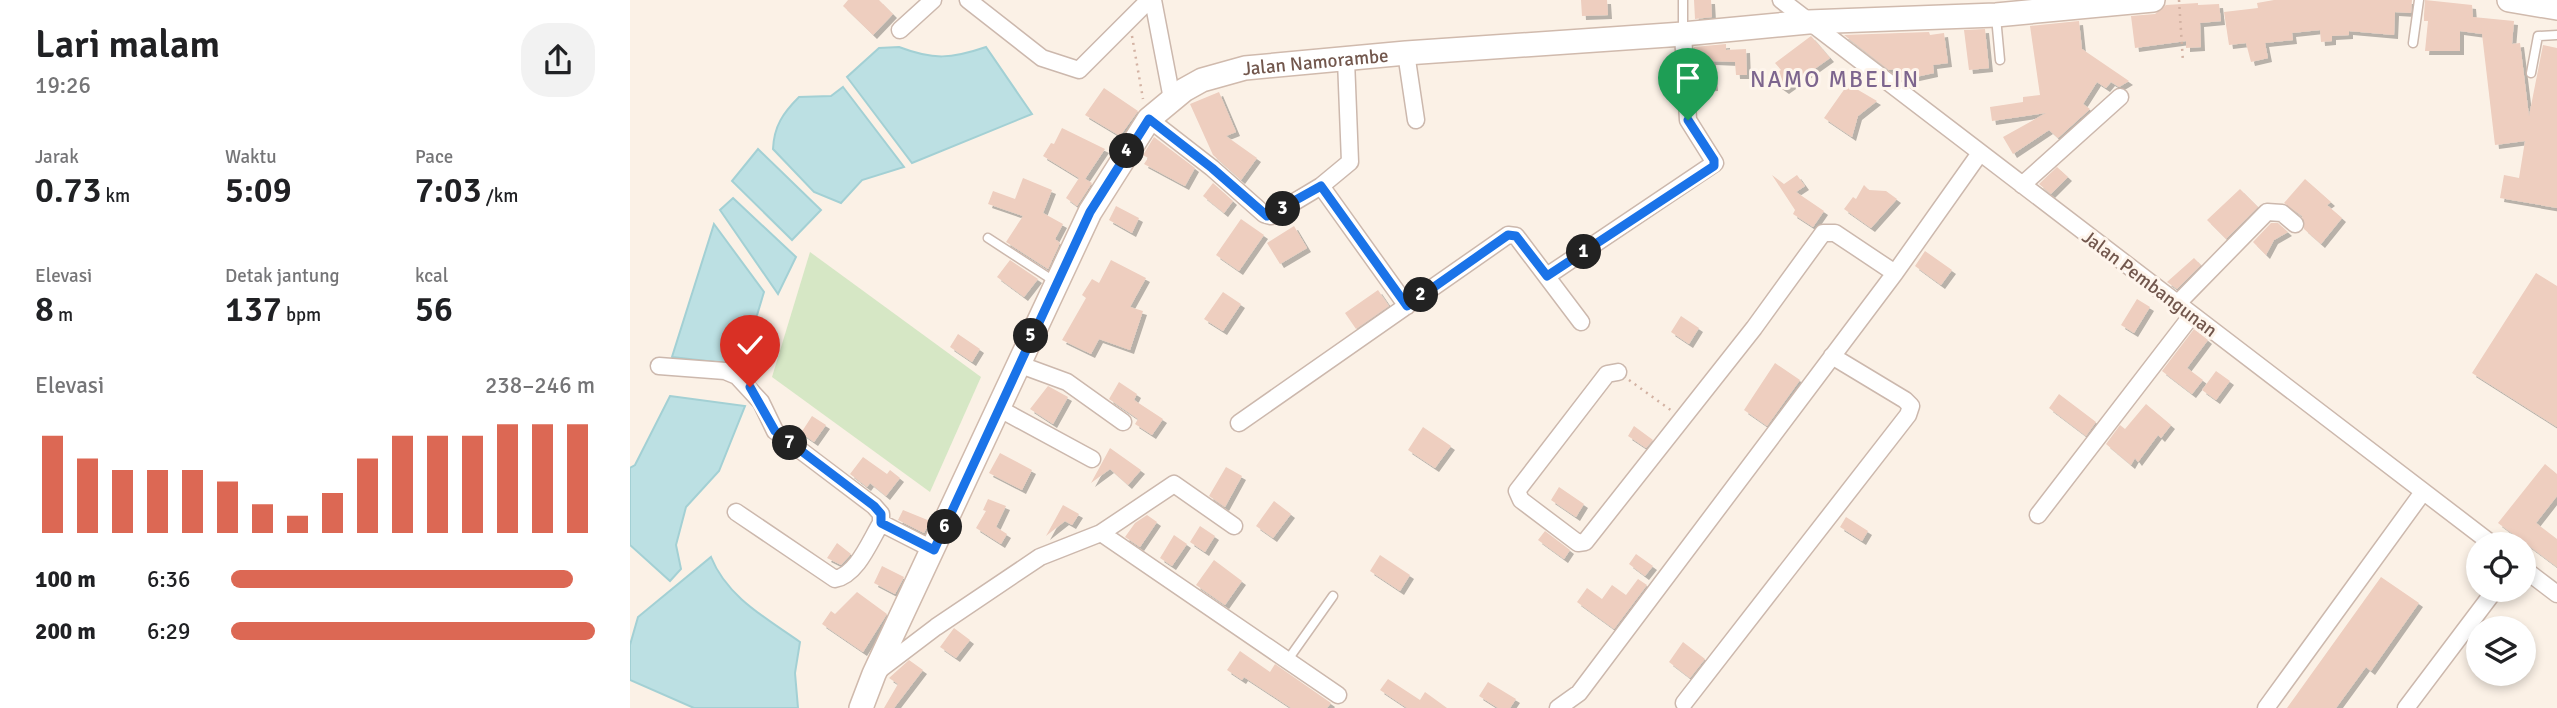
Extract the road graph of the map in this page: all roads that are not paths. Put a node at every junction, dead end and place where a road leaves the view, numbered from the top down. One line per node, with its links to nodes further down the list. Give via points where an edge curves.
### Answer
1 (907, 0): 9 (street)
2 (968, 0): 3 (street, via 1042,58 1071,70 1085,67)
3 (1151, 0): 22 (street)
4 (1683, 0): 14 (lane)
5 (1782, 0): 12 (street, Jalan Pembangunan)
6 (2153, 0): 11 (main road, Jalan Namorambe)
7 (2419, 0): 16 (lane)
8 (2509, 0): 10 (main road)
9 (927, 6): 13 (street)
10 (2557, 8)
11 (1996, 15): 12 (main road, Jalan Namorambe); 19 (lane)
12 (1808, 22): 14 (main road, Jalan Namorambe); 25 (street, Jalan Pembangunan)
13 (900, 30)
14 (1683, 34): 17 (main road, Jalan Namorambe); 31 (street, via 1688,120 1714,166)
15 (2557, 35): 20 (lane, via 2538,36)
16 (2413, 43)
17 (1406, 53): 18 (main road, Jalan Namorambe); 24 (street)
18 (1346, 60): 22 (main road, Jalan Namorambe, via 1216,74); 27 (street, via 1350,162)
19 (2000, 60)
20 (2531, 73)
21 (2119, 97): 26 (street)
22 (1172, 99): 23 (main road, Jalan Namorambe)
23 (1149, 119): 27 (street, via 1267,216); 32 (main road, Jalan Namorambe, via 1098,197)
24 (1416, 120)
25 (1980, 153): 26 (street, Jalan Pembangunan); 30 (street)
26 (2022, 185): 33 (street, Jalan Pembangunan)
27 (1321, 186): 34 (street)
28 (2295, 224): 33 (street, via 2282,213 2267,212)
29 (988, 238): 32 (lane)
30 (1895, 273): 37 (street); 40 (street, via 1835,233 1823,233 1683,419 1585,542 1578,543 1521,500 1517,491 1607,374)
31 (1547, 276): 34 (street, via 1516,236 1508,235); 36 (street)
32 (1056, 282): 38 (main road, Jalan Namorambe)
33 (2177, 304): 35 (street, Jalan Pembangunan)
34 (1407, 306): 43 (street)
35 (2192, 315): 45 (street, Jalan Pembangunan); 47 (street)
36 (1581, 322)
37 (1832, 356): 60 (street, via 1905,400 1911,406 1908,415); 62 (street, via 1579,693)
38 (1018, 364): 41 (main road, Jalan Namorambe); 42 (street, via 1067,382)
39 (659, 366): 48 (street, via 737,376 761,402 775,431 874,506)
40 (1618, 372)
41 (998, 408): 44 (street); 52 (main road, Jalan Namorambe)
42 (1123, 422)
43 (1239, 423)
44 (1091, 459)
45 (2423, 492): 50 (street, Jalan Pembangunan); 63 (street)
46 (736, 512): 48 (street, via 835,579 852,570)
47 (2038, 515)
48 (881, 523): 52 (street)
49 (1234, 526): 51 (street, via 1174,484)
50 (2476, 532)
51 (1101, 533): 57 (street); 58 (street, via 1040,558)
52 (934, 550): 58 (main road, Jalan Namorambe)
53 (2536, 578): 54 (street)
54 (2557, 594)
55 (1333, 596): 57 (lane)
56 (2486, 602): 64 (street)
57 (1287, 661): 59 (street)
58 (874, 674): 61 (main road, Jalan Namorambe)
59 (1338, 695)
60 (1685, 703)
61 (862, 708)
62 (1558, 708)
63 (2266, 708)
64 (2406, 708)

